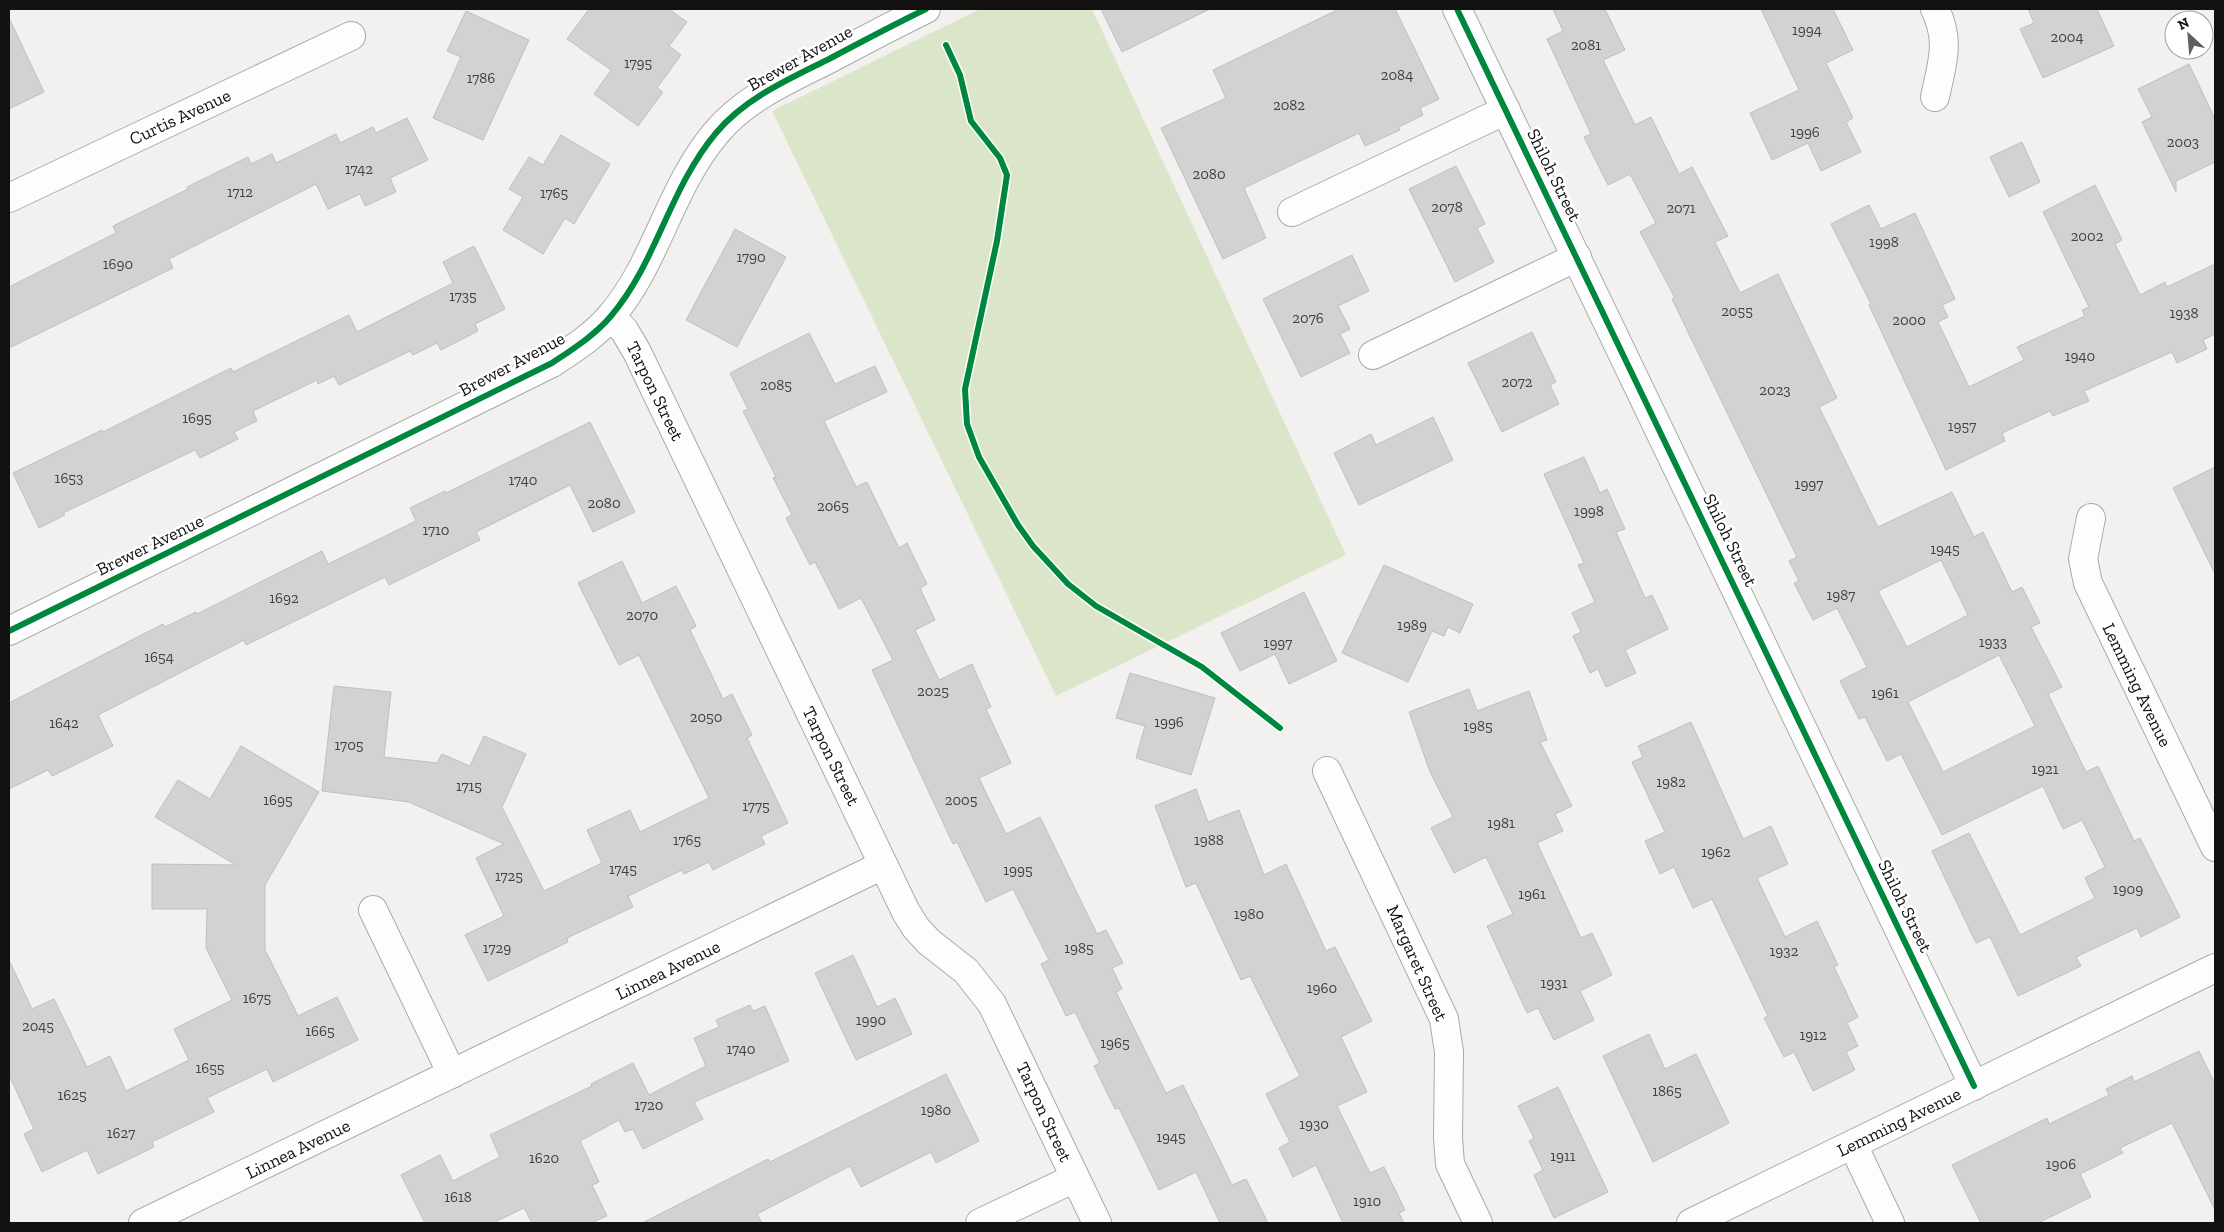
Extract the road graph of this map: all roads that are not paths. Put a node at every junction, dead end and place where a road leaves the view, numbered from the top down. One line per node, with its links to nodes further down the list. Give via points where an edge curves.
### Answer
1 (1457, 9): 6 (street, Shiloh Street)
2 (1934, 9): 5 (street, via 1945,43)
3 (921, 10): 10 (street, Brewer Avenue, via 769,89 736,113 718,131 684,179 642,270)
4 (350, 36): 7 (street, Curtis Avenue)
5 (1935, 97)
6 (1506, 110): 8 (street); 9 (street, Shiloh Street)
7 (9, 198)
8 (1292, 212)
9 (1577, 257): 11 (street); 20 (street, Shiloh Street)
10 (610, 317): 13 (street, Brewer Avenue, via 579,345 552,363); 16 (street, Tarpon Street, via 624,330 637,352)
11 (1374, 355)
12 (2091, 518): 15 (street, Lemming Avenue, via 2082,559 2088,583)
13 (9, 631)
14 (1327, 771): 26 (street, Margaret Street, via 1444,1018 1449,1052 1449,1157)
15 (2215, 847)
16 (883, 865): 19 (street, Linnea Avenue); 22 (street, Tarpon Street, via 916,928 966,971 992,1004)
17 (373, 910): 19 (street)
18 (2215, 968): 20 (street, Lemming Avenue)
19 (452, 1074): 23 (street, Linnea Avenue)
20 (1974, 1086): 21 (street, Lemming Avenue)
21 (1853, 1145): 27 (street, Lemming Avenue); 28 (street)
22 (1075, 1178): 24 (street, Tarpon Street); 25 (street, Tarpon Street)
23 (143, 1223)
24 (980, 1223)
25 (1097, 1223)
26 (1478, 1223)
27 (1691, 1223)
28 (1890, 1223)

